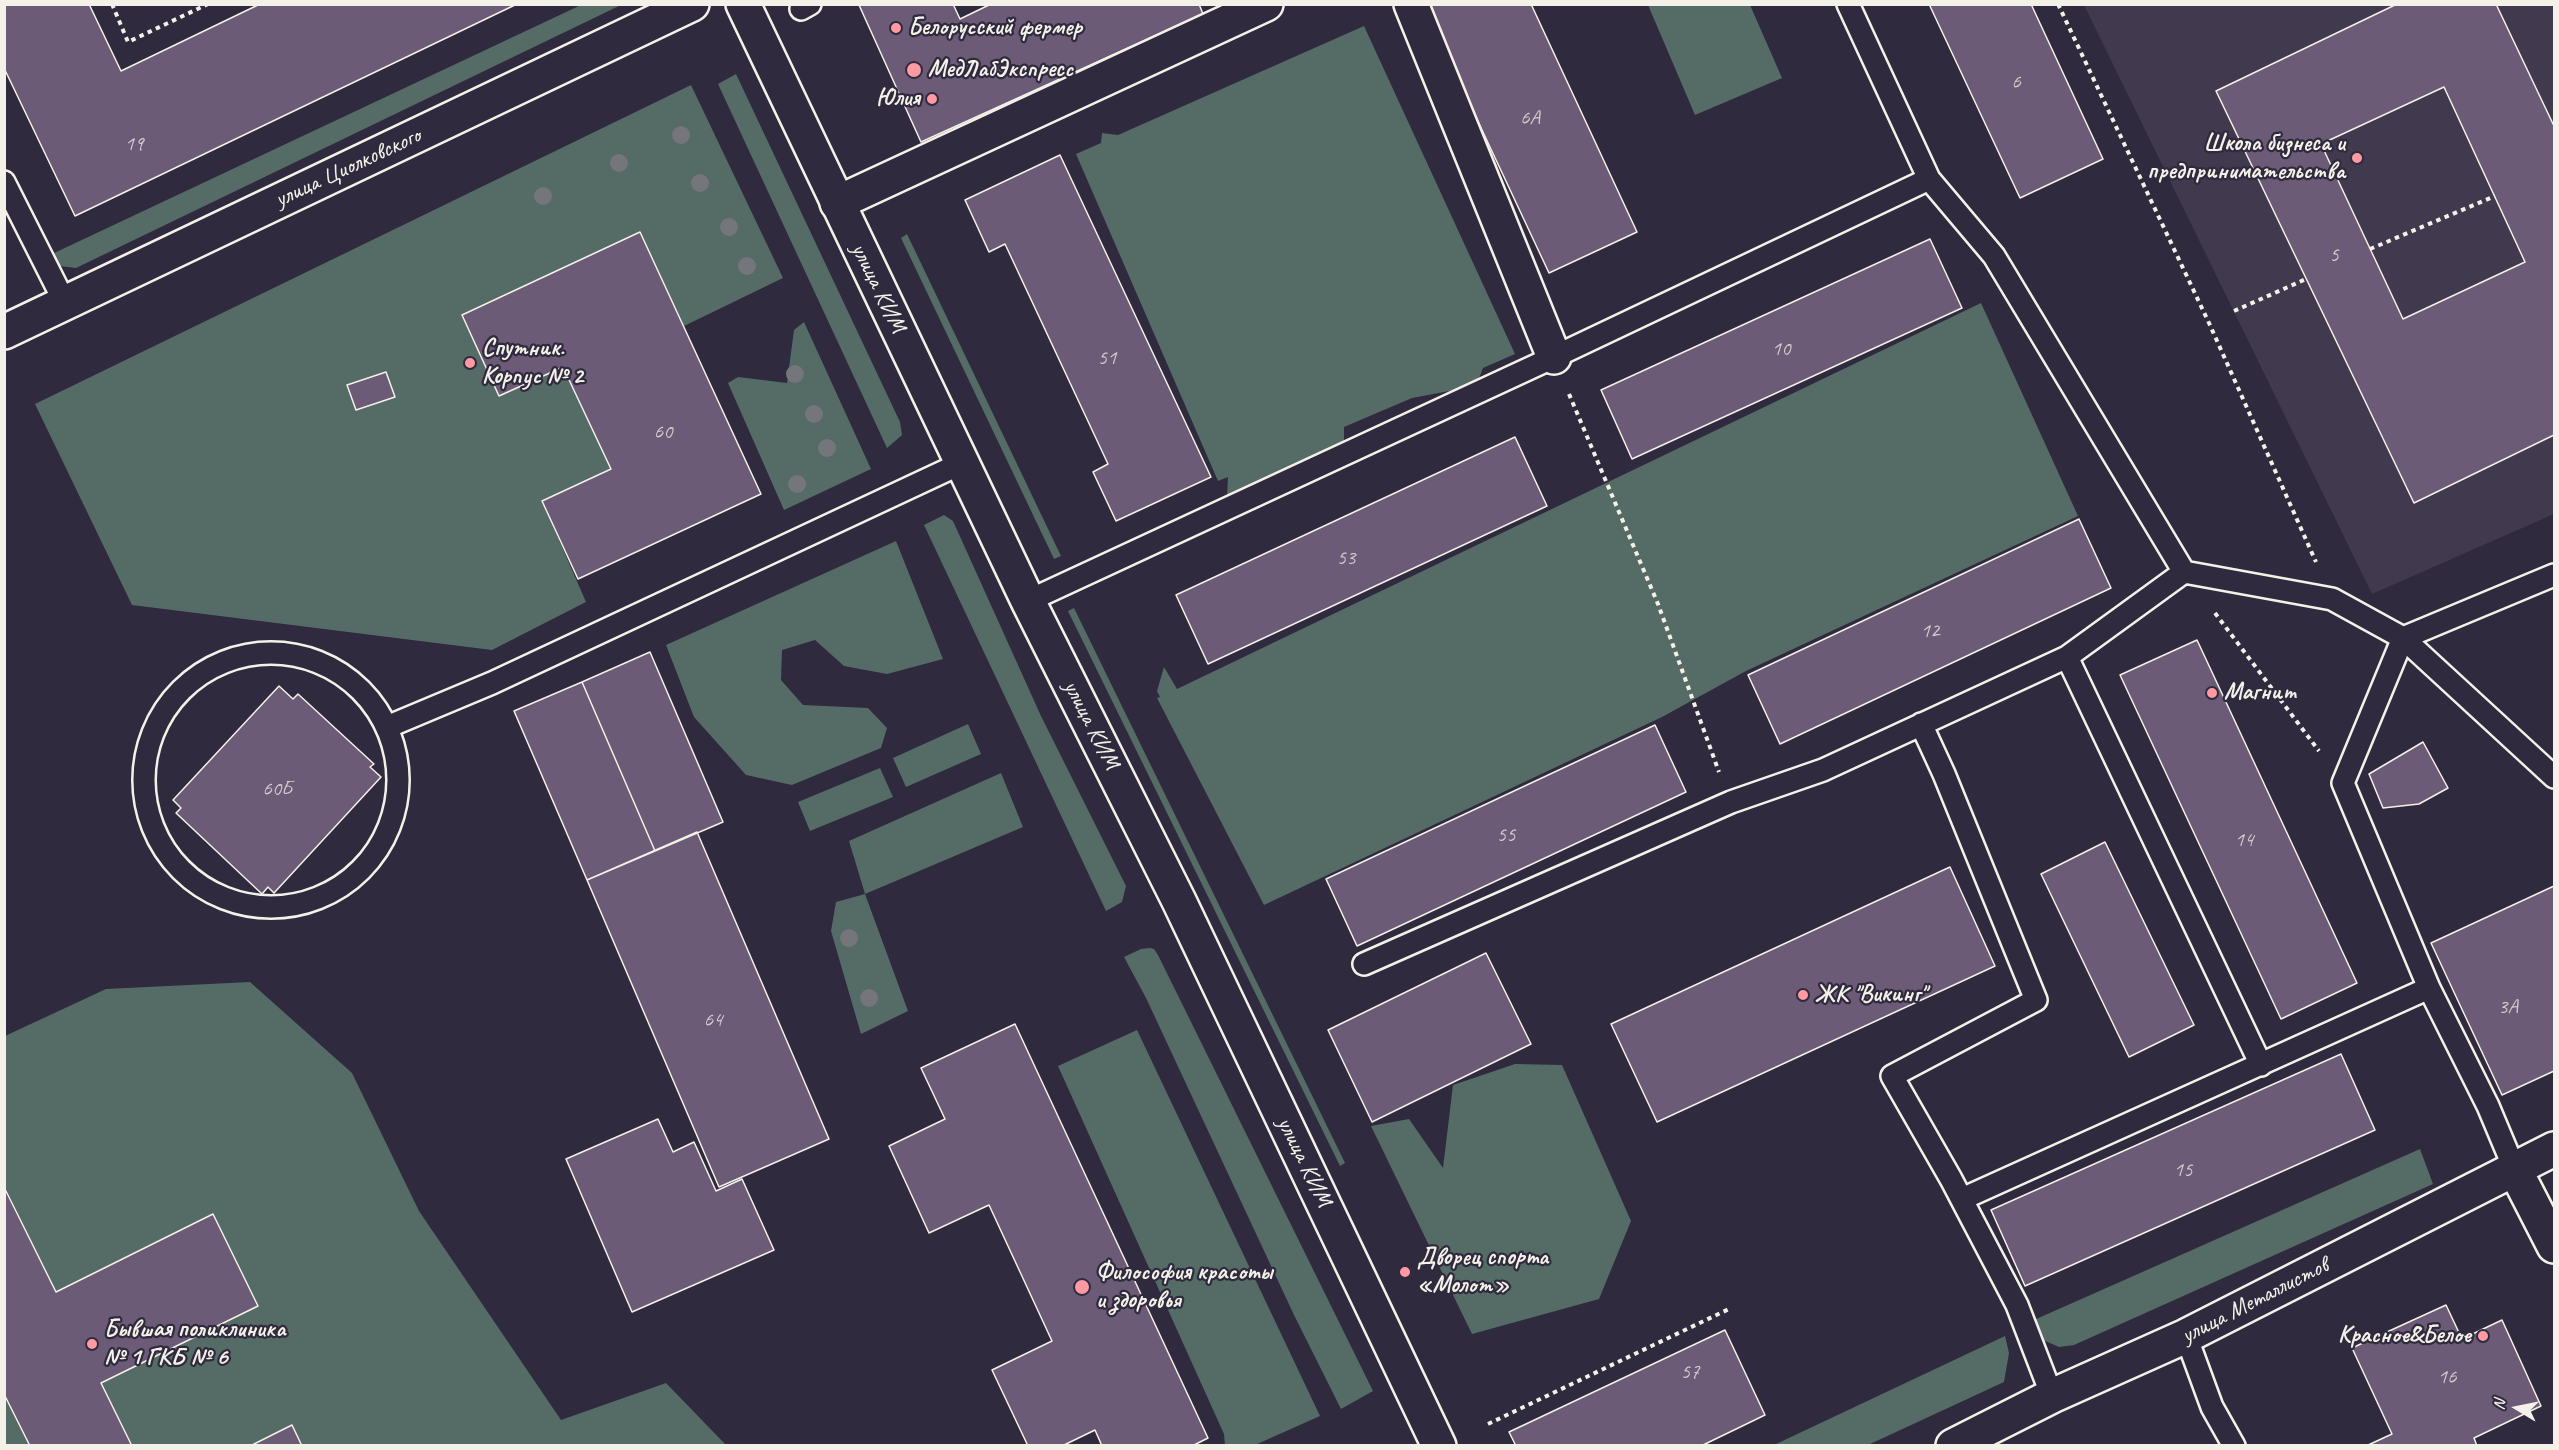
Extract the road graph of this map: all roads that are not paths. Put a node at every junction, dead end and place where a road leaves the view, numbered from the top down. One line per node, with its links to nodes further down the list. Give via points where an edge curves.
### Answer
1 (692, 4): 9 (street, улица Циолковского)
2 (743, 4): 8 (street, улица КИМ)
3 (1266, 4): 8 (street)
4 (1411, 4): 11 (street)
5 (1848, 4): 6 (lane)
6 (1929, 178): 11 (lane); 13 (lane, via 1994,256)
7 (4, 182): 9 (lane)
8 (837, 202): 12 (street, улица КИМ)
9 (65, 303): 10 (street, улица Циолковского)
10 (4, 332)
11 (1554, 357): 15 (lane)
12 (962, 463): 15 (street, улица КИМ); 19 (lane, via 492,683)
13 (2184, 572): 16 (lane, via 2332,599); 17 (lane)
14 (2554, 575): 16 (lane)
15 (1028, 601): 30 (street, улица КИМ, via 1173,890)
16 (2403, 638): 20 (lane); 22 (lane, via 2343,783)
17 (2067, 657): 18 (lane); 23 (lane)
18 (1921, 724): 21 (lane, via 1823,770 1731,802); 26 (lane, via 2036,1000 1892,1076)
19 (387, 727): 19 (lane, via 363,691 328,665 286,652 243,655 202,671 170,700 150,739 143,782 151,825 173,863 204,889 242,904 282,907 321,897 356,876 381,844 395,806 398,766)
20 (2554, 777)
21 (1364, 964)
22 (2429, 988): 23 (lane); 25 (lane)
23 (2261, 1065): 26 (lane)
24 (2554, 1149): 25 (street, улица Металлистов)
25 (2514, 1168): 27 (street); 28 (street, улица Металлистов)
26 (1962, 1199): 29 (lane, via 2017,1305)
27 (2554, 1246)
28 (2186, 1336): 29 (street, улица Металлистов); 32 (lane, via 2212,1407)
29 (2052, 1396): 31 (street, улица Металлистов)
30 (1439, 1446)
31 (1953, 1446)
32 (2234, 1446)

